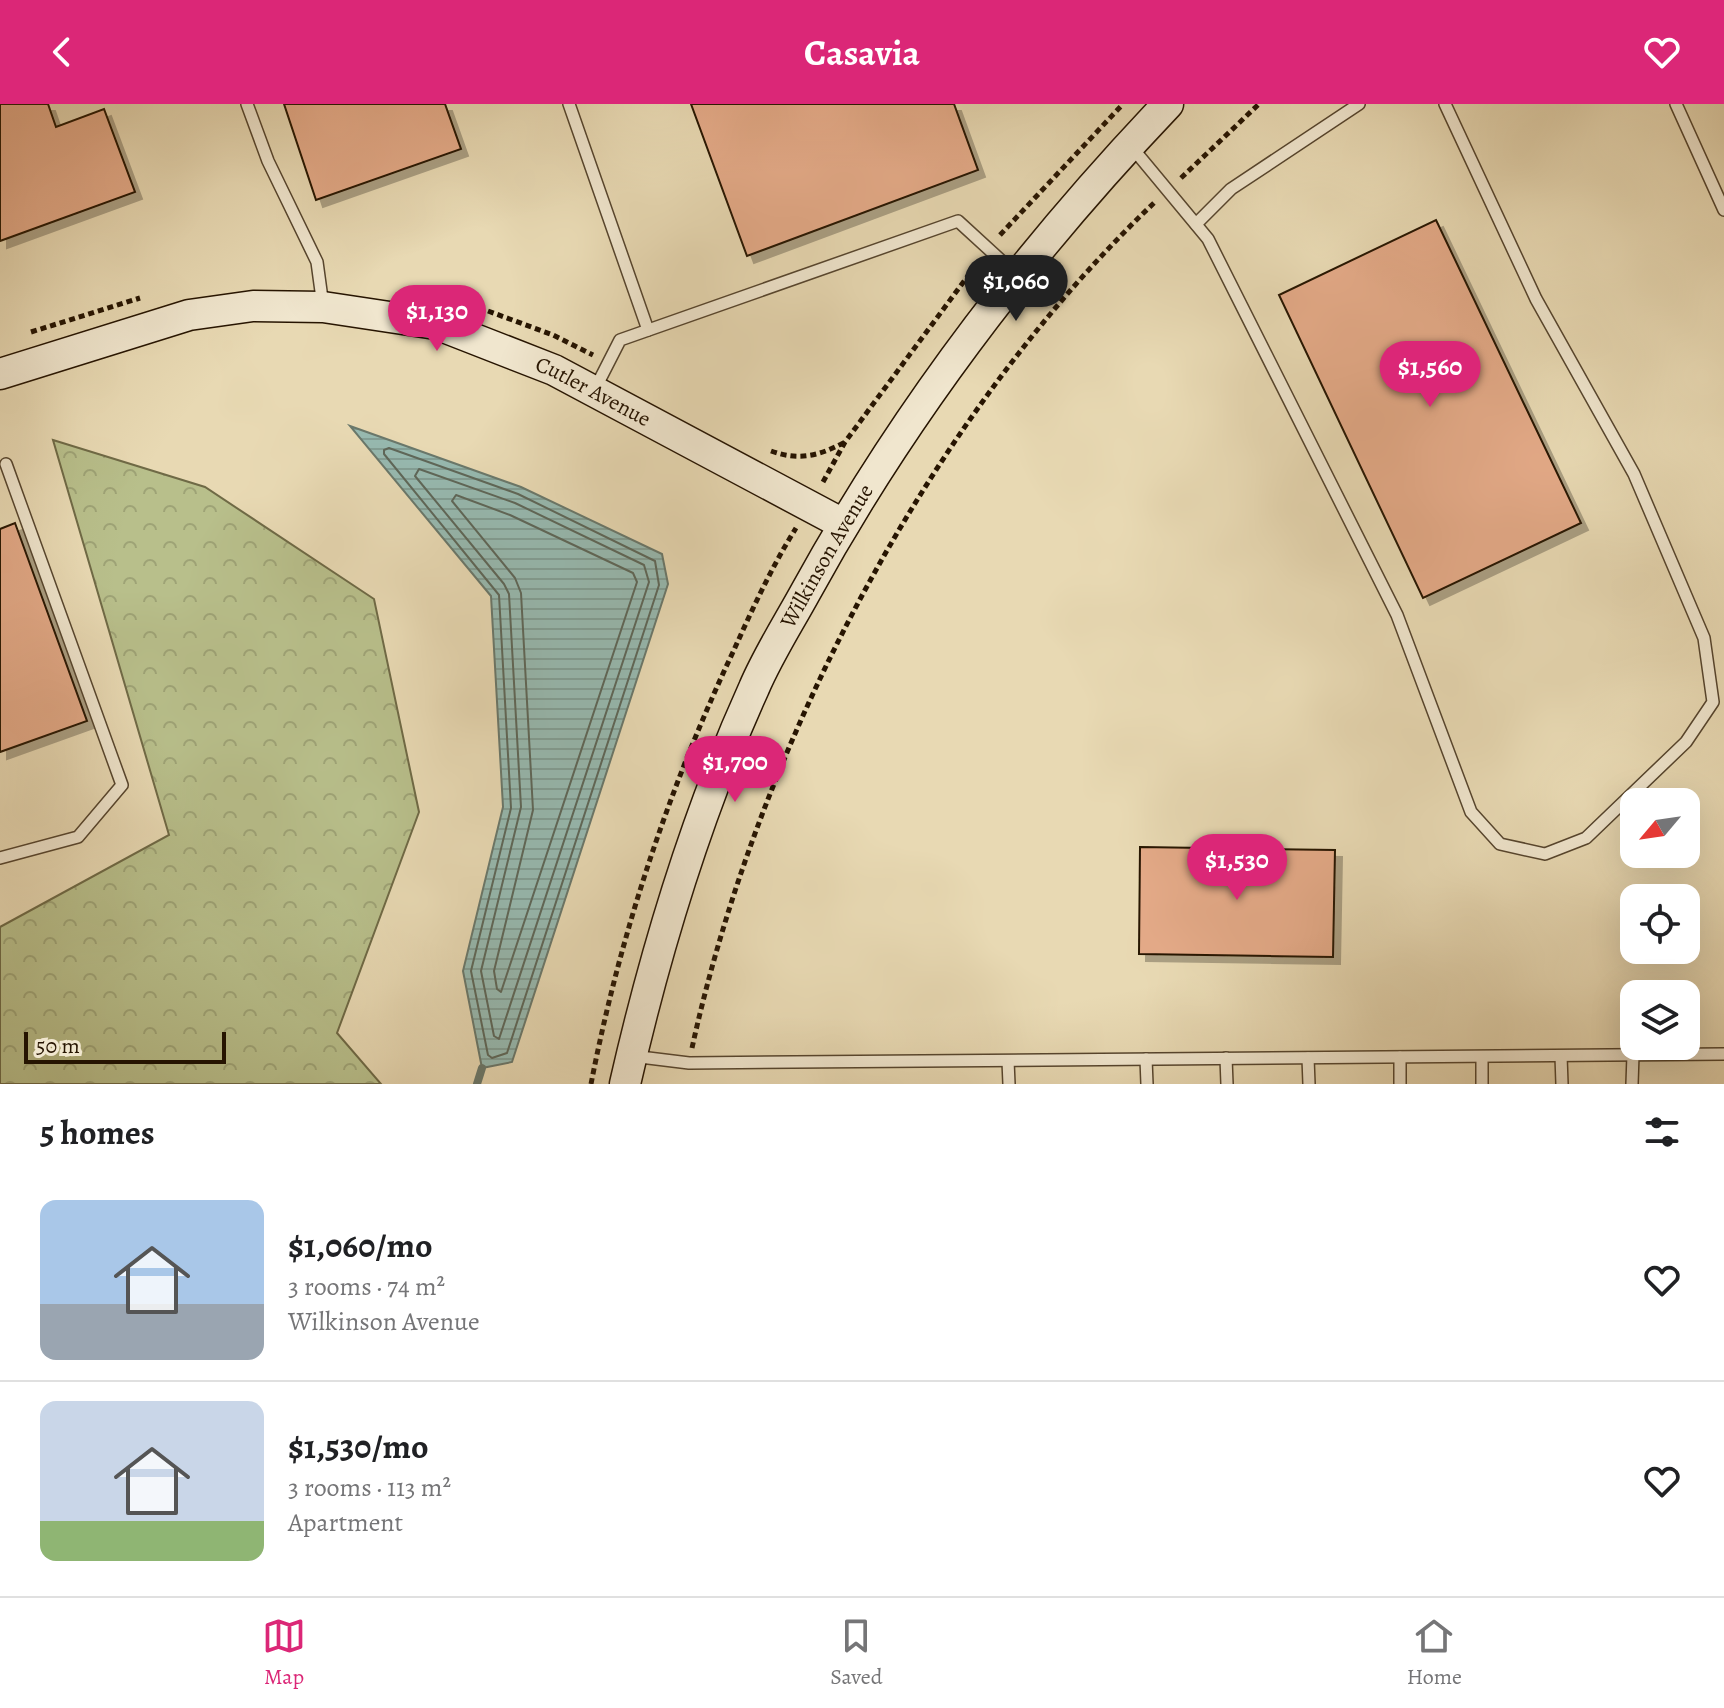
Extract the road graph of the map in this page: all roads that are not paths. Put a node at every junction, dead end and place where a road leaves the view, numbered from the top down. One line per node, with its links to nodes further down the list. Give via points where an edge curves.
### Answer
1 (247, 104): 11 (lane, via 317,262)
2 (569, 104): 12 (lane)
3 (1168, 104): 7 (street, Wilkinson Avenue)
4 (1359, 104): 9 (lane, via 1231,189)
5 (1445, 104): 9 (lane, via 1536,299 1634,474 1704,638 1713,702 1686,742 1586,838 1545,854 1500,844 1471,812 1397,615)
6 (1676, 104): 8 (lane)
7 (1130, 144): 9 (lane); 10 (street, Wilkinson Avenue)
8 (1724, 210)
9 (1196, 224)
10 (1018, 276): 12 (lane, via 958,221); 16 (street, Wilkinson Avenue, via 900,434)
11 (323, 307): 13 (street, Cutler Avenue, via 253,306 189,315); 14 (street, Cutler Avenue, via 436,324)
12 (648, 330): 14 (lane, via 620,340)
13 (0, 374)
14 (594, 391): 16 (street, Cutler Avenue)
15 (6, 464): 17 (lane, via 122,785 78,837)
16 (843, 524): 29 (street, Wilkinson Avenue, via 755,686 701,814 653,961)
17 (0, 858)
18 (1700, 1054): 19 (lane)
19 (1724, 1054)
20 (1620, 1055): 21 (lane)
21 (1561, 1056): 23 (lane); 36 (lane)
22 (1400, 1057): 23 (lane); 25 (lane); 34 (lane)
23 (1482, 1057): 35 (lane)
24 (1226, 1058): 25 (lane); 26 (lane); 32 (lane)
25 (1308, 1058): 33 (lane)
26 (1146, 1059): 28 (lane); 31 (lane)
27 (1633, 1060): 37 (lane)
28 (1008, 1061): 29 (lane, via 689,1063); 30 (lane)
29 (628, 1070)
30 (1009, 1084)
31 (1147, 1084)
32 (1227, 1084)
33 (1309, 1084)
34 (1400, 1084)
35 (1482, 1084)
36 (1562, 1084)
37 (1632, 1084)

